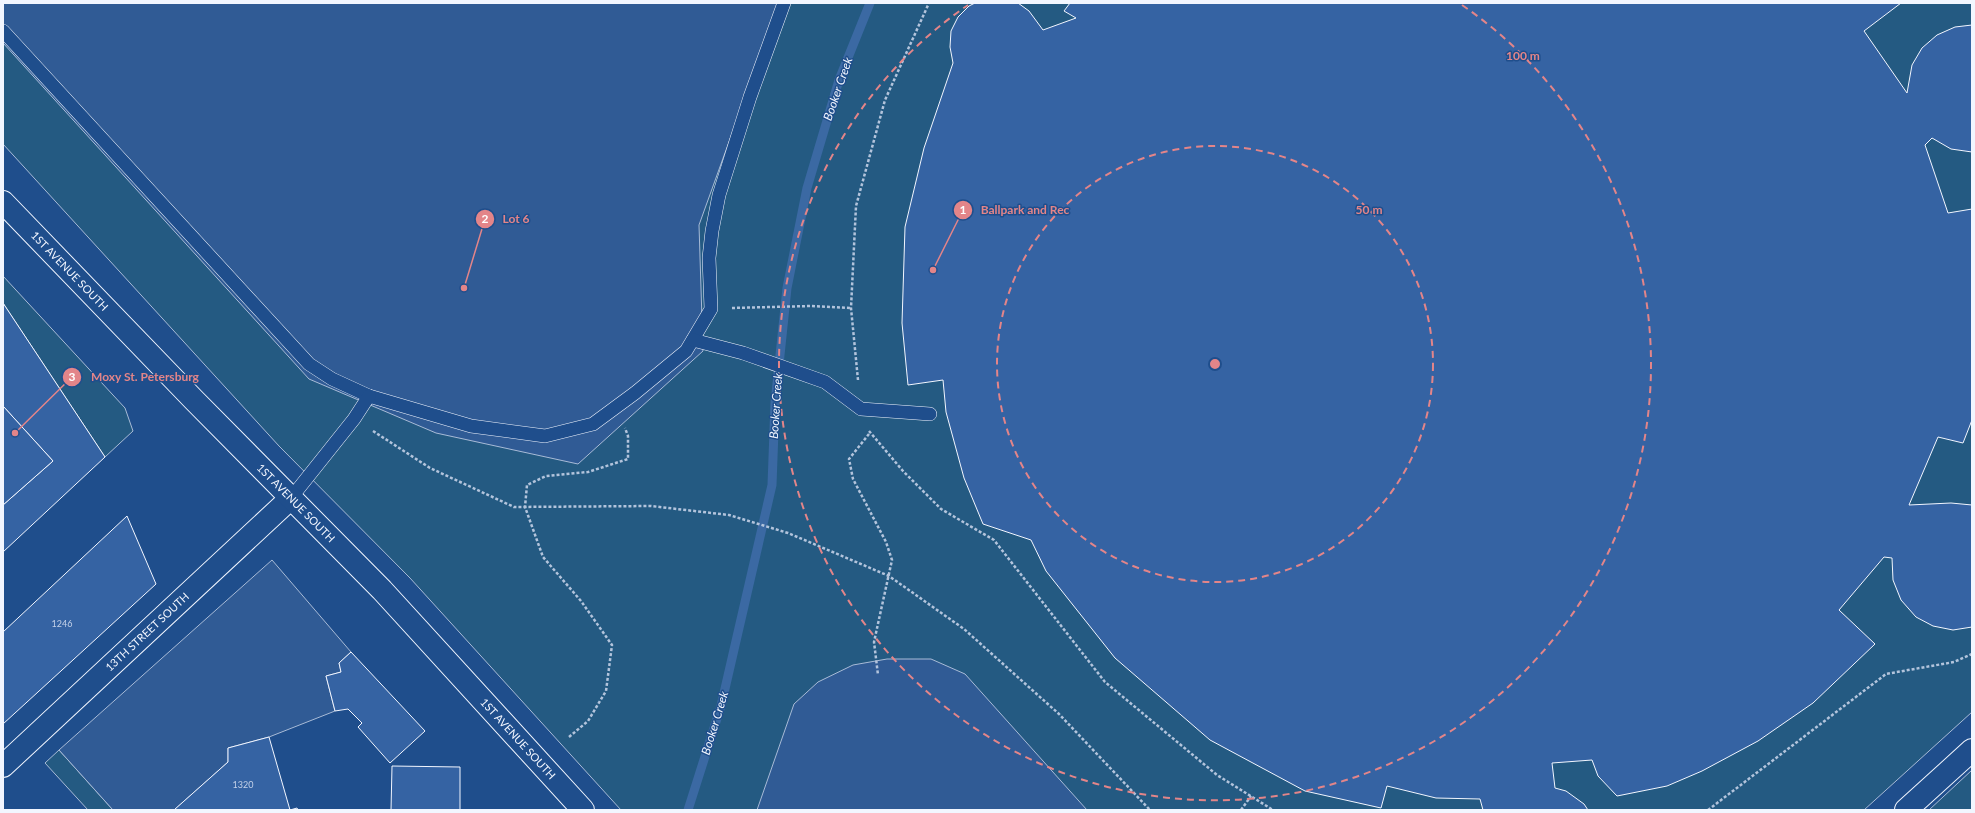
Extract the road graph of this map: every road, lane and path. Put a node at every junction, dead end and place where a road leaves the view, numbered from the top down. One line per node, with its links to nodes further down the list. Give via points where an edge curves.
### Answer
1 (784, 3): 7 (lane, via 750,97 719,195 709,258 711,309)
2 (929, 3): 6 (path, via 885,100 856,206)
3 (3, 31): 8 (lane, via 309,364 332,379)
4 (3, 202): 13 (main road, 1ST AVENUE SOUTH)
5 (753, 307): 6 (path)
6 (851, 308): 10 (path)
7 (693, 340): 9 (lane, via 686,351); 10 (lane, via 742,353 825,382)
8 (368, 396): 9 (lane, via 472,426 545,436 593,424); 13 (lane, via 354,419)
9 (617, 406): 14 (path, via 628,436 628,459 588,472 546,476 527,485)
10 (861, 409): 11 (lane); 12 (path)
11 (930, 414)
12 (870, 434): 16 (path, via 849,459 853,479 886,542 892,560); 22 (path, via 902,471 941,509 994,540 1105,682 1217,774)
13 (291, 498): 21 (main road, 13TH STREET SOUTH); 23 (main road, 1ST AVENUE SOUTH, via 382,590)
14 (525, 507): 15 (path); 16 (path, via 651,506 729,514 788,533); 19 (path, via 543,557 581,600 612,645 606,691 588,721)
15 (514, 508)
16 (889, 576): 18 (path, via 878,614 874,642); 24 (path, via 964,629 1059,714)
17 (1972, 654): 27 (path, via 1954,662 1886,674)
18 (878, 675)
19 (569, 737)
20 (1972, 750): 28 (main road)
21 (3, 766)
22 (1251, 796): 25 (path); 26 (path)
23 (582, 810)
24 (1150, 810)
25 (1241, 810)
26 (1273, 810)
27 (1708, 810)
28 (1906, 810)

